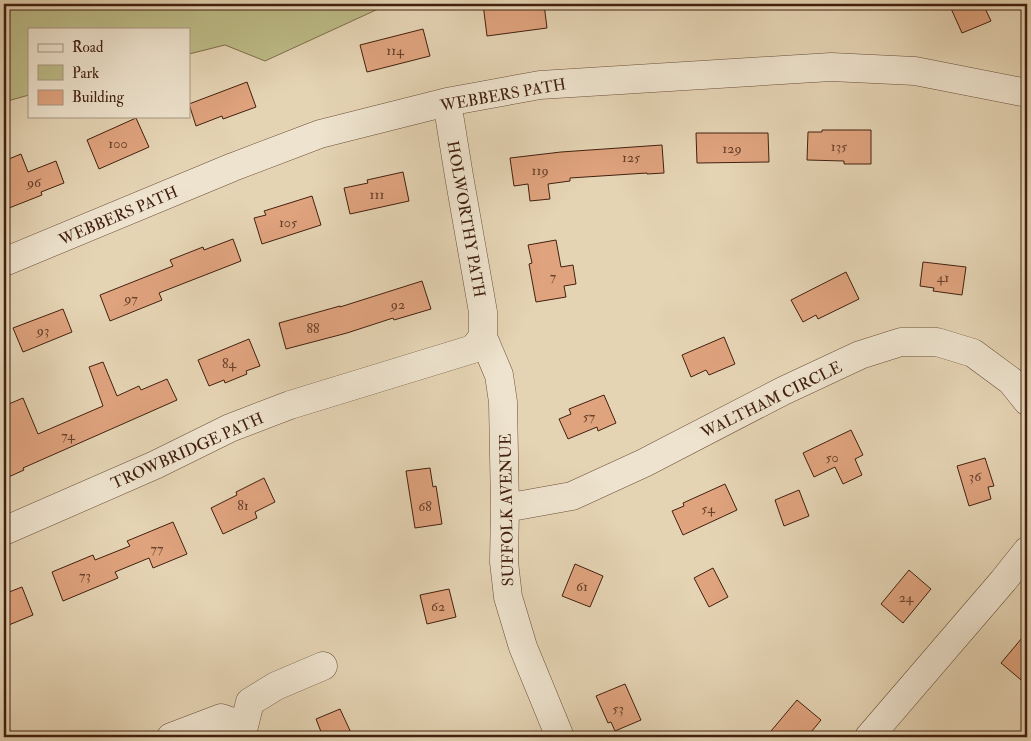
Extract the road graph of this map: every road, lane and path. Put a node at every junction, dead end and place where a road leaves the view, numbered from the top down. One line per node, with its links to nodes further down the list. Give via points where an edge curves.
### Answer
1 (1027, 93): 2 (street, WEBBERS PATH, via 915,70 831,67 540,84)
2 (447, 102): 3 (street, WEBBERS PATH, via 320,134); 4 (street, HOLWORTHY PATH, via 483,312)
3 (4, 262)
4 (483, 337): 6 (street, SUFFOLK AVENUE, via 499,375 503,402); 7 (street, TROWBRIDGE PATH, via 473,349 230,428 156,465)
5 (1027, 401): 6 (street, WALTHAM CIRCLE, via 1011,381 973,353 937,342 901,342 860,355 783,391 644,463 572,496)
6 (505, 508): 12 (street, SUFFOLK AVENUE, via 504,562 508,597 523,647)
7 (4, 531)
8 (1027, 551): 13 (street)
9 (323, 666): 10 (street, via 276,686 250,702)
10 (250, 732): 11 (street, via 221,718)
11 (171, 737)
12 (560, 737)
13 (869, 737)

